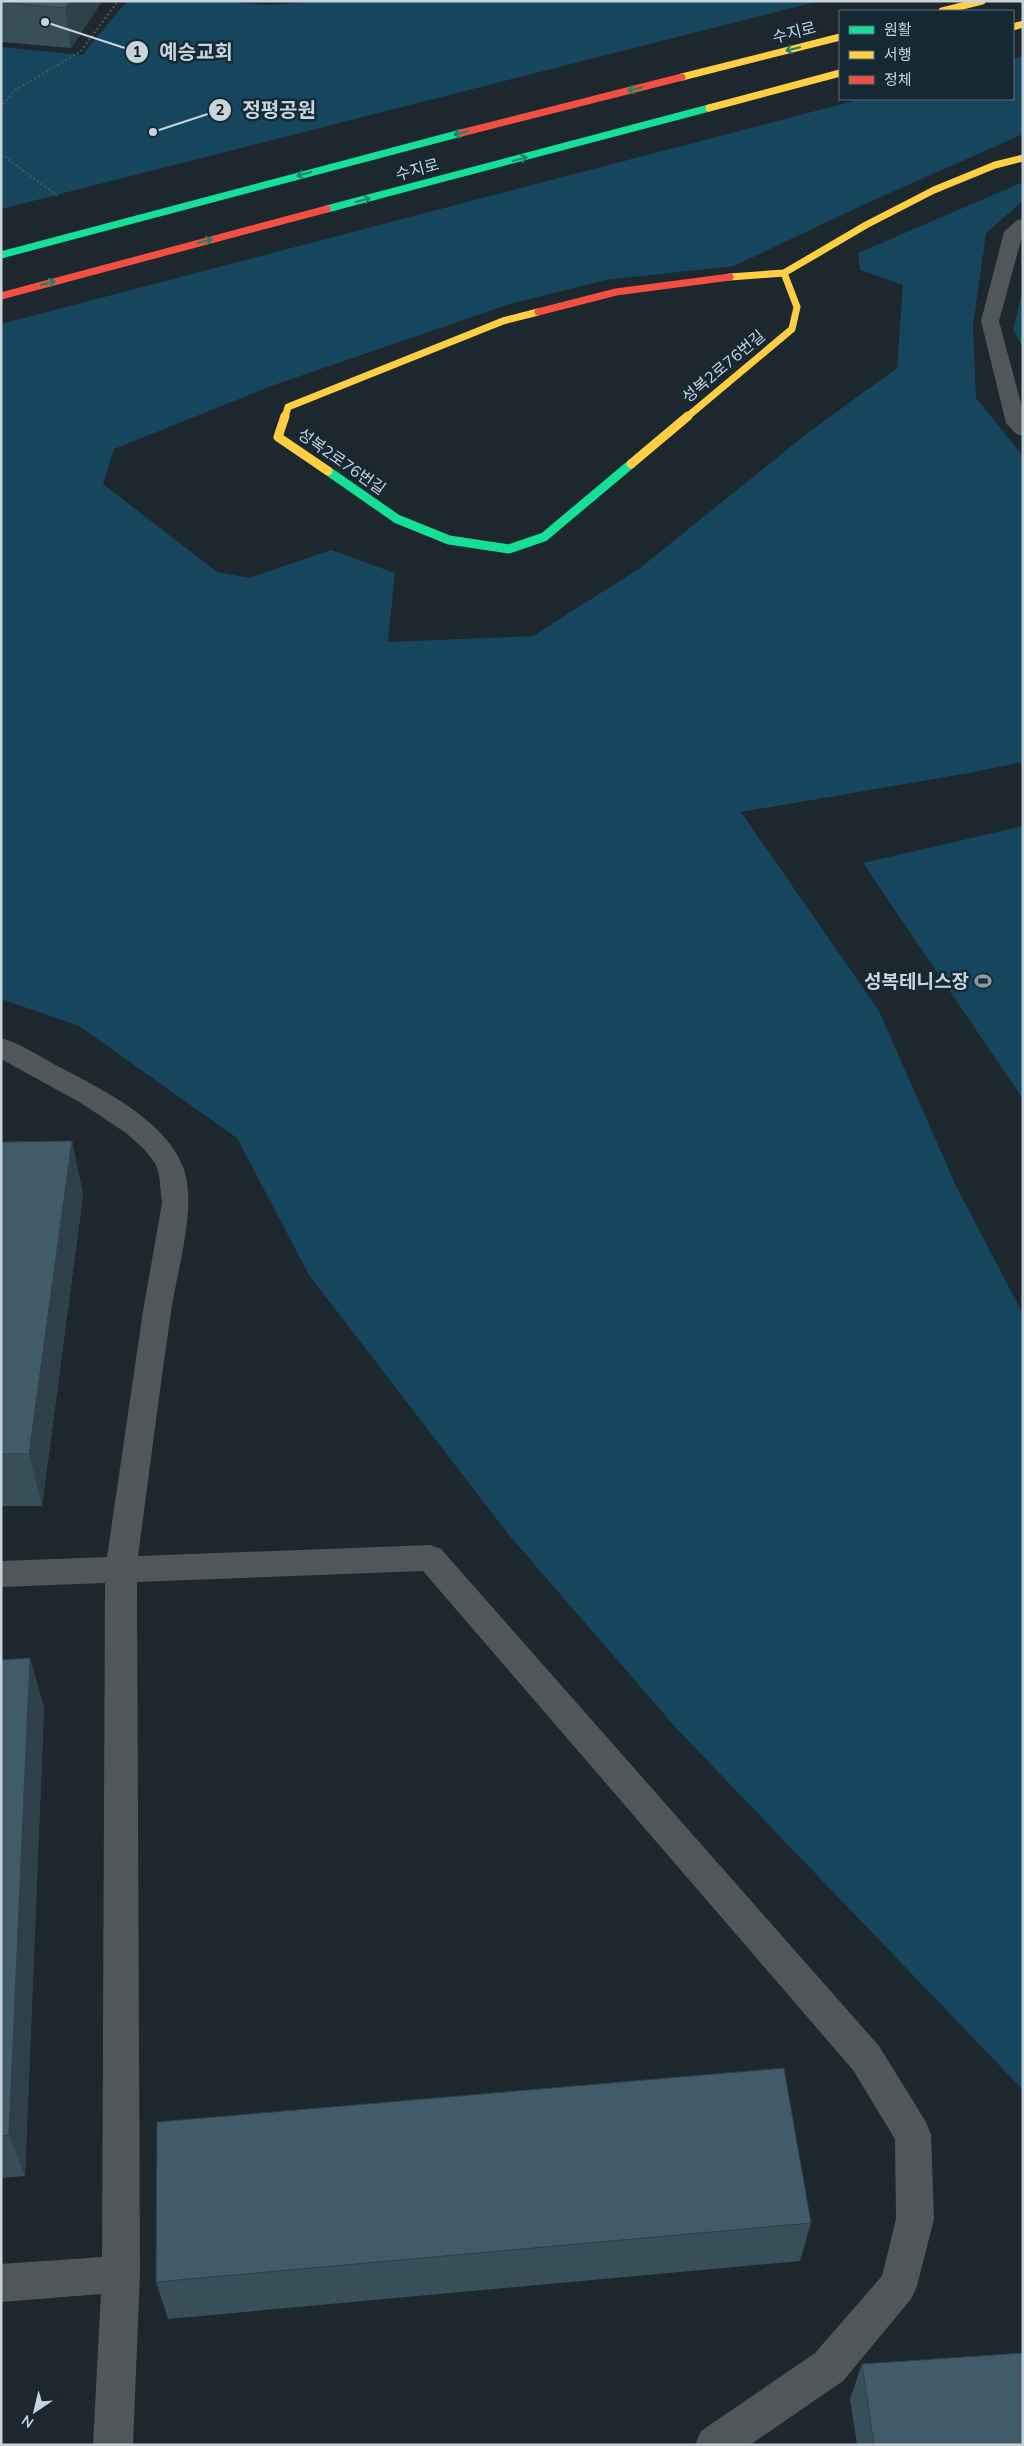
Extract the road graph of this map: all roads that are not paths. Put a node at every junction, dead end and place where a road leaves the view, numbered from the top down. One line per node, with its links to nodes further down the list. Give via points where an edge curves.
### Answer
1 (982, 1): 2 (main road)
2 (946, 10)
3 (839, 37): 7 (main road, 수지로, one-way to 7, via 374,155)
4 (839, 73): 9 (main road, 수지로, one-way to 4)
5 (1023, 158): 8 (main road, 성복2로76번길, via 995,165 934,190)
6 (1023, 224): 10 (lane, via 1013,232 990,322 1016,423)
7 (1, 255)
8 (784, 273): 8 (main road, 성복2로76번길, via 724,277 616,292 503,321 288,407 278,436 397,519 449,540 508,549 544,537 792,329 797,307)
9 (1, 296)
10 (1023, 430)
11 (1, 1047): 12 (lane, via 131,1122 156,1144 172,1171 176,1203 156,1311)
12 (121, 1568): 13 (lane); 14 (lane); 17 (lane, via 430,1558 866,2058 913,2135 915,2218 898,2286 829,2367)
13 (1, 1574)
14 (121, 2274): 15 (lane); 16 (lane)
15 (1, 2283)
16 (113, 2445)
17 (715, 2445)

